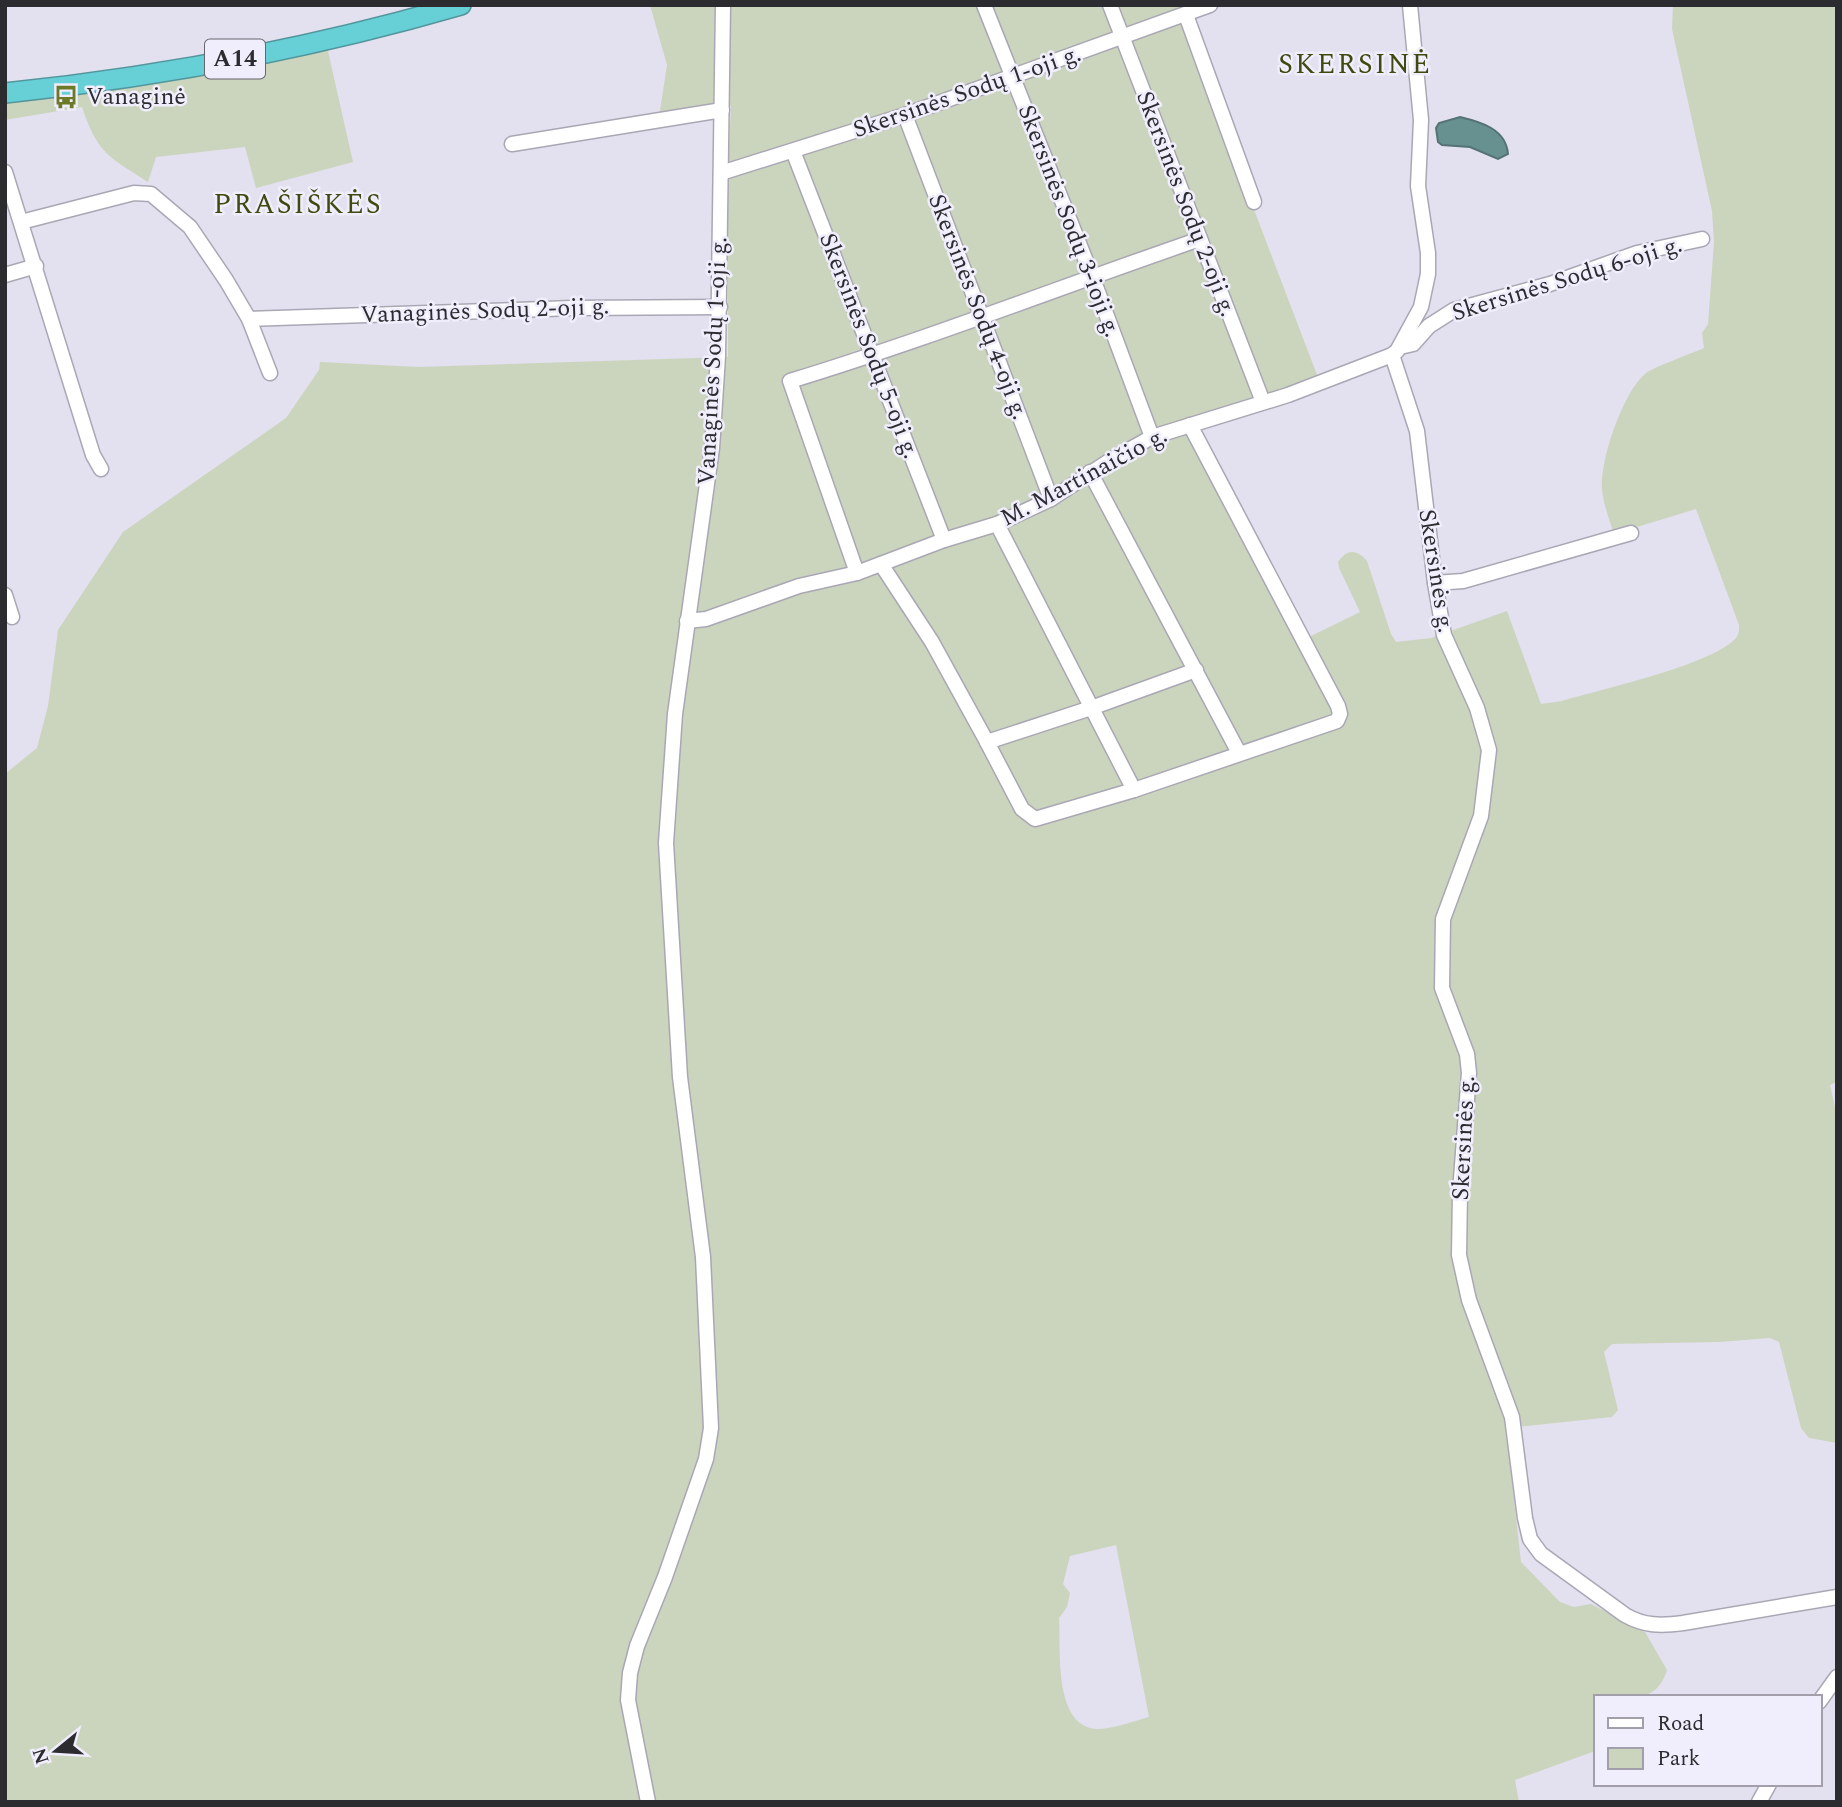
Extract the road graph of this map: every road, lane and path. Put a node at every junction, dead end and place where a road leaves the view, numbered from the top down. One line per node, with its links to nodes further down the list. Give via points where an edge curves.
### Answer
1 (420, 5): 11 (highway, A14, via 203,54)
2 (461, 5): 12 (highway, A14, via 225,61)
3 (723, 5): 13 (street, Vanaginės Sodų 1-oji g.)
4 (984, 5): 10 (street, Skersinės Sodų 3-ioji g.)
5 (1110, 5): 9 (street, Skersinės Sodų 2-oji g.)
6 (1210, 5): 8 (street, Skersinės Sodų 1-oji g.)
7 (1410, 5): 29 (street, via 1421,120 1418,186 1428,274 1420,307)
8 (1186, 15): 9 (street, Skersinės Sodų 1-oji g.); 19 (street)
9 (1123, 38): 10 (street, Skersinės Sodų 1-oji g.); 22 (street, Skersinės Sodų 2-oji g.)
10 (1014, 77): 14 (street, Skersinės Sodų 1-oji g.); 25 (street, Skersinės Sodų 3-ioji g.)
11 (5, 82)
12 (5, 93)
13 (722, 110): 15 (street); 18 (street, Vanaginės Sodų 1-oji g.)
14 (905, 115): 16 (street, Skersinės Sodų 1-oji g.); 27 (street, Skersinės Sodų 4-oji g.)
15 (512, 144)
16 (793, 151): 18 (street, Skersinės Sodų 1-oji g.); 30 (street, Skersinės Sodų 5-oji g.)
17 (5, 172): 20 (street)
18 (721, 173): 26 (street, Vanaginės Sodų 1-oji g.)
19 (1254, 202)
20 (20, 222): 23 (street); 28 (street, via 134,193 150,194 190,228)
21 (1702, 239): 29 (street, Skersinės Sodų 6-oji g., via 1625,257 1550,284 1454,310 1429,326 1413,344)
22 (1200, 240): 25 (street); 32 (street, Skersinės Sodų 2-oji g.)
23 (36, 265): 24 (street); 35 (street)
24 (5, 275)
25 (1092, 276): 27 (street); 34 (street, Skersinės Sodų 3-ioji g.)
26 (720, 307): 28 (street, Vanaginės Sodų 2-oji g.); 46 (street, Vanaginės Sodų 1-oji g., via 712,448)
27 (982, 315): 30 (street); 37 (street, Skersinės Sodų 4-oji g.)
28 (249, 319): 31 (street)
29 (1396, 351): 32 (street, M. Martinaičio g.); 43 (street, Skersinės g., via 1417,431)
30 (873, 356): 40 (street, Skersinės Sodų 5-oji g.); 42 (street, via 790,381)
31 (270, 373)
32 (1263, 402): 33 (street, M. Martinaičio g.)
33 (1189, 425): 34 (street, M. Martinaičio g.); 50 (street, via 1340,714 1337,721)
34 (1152, 437): 36 (street, M. Martinaičio g.)
35 (101, 469)
36 (1090, 472): 37 (street, M. Martinaičio g.); 47 (street)
37 (1051, 499): 38 (street, M. Martinaičio g.)
38 (997, 524): 40 (street, M. Martinaičio g.); 48 (street)
39 (1631, 533): 43 (street, via 1463,581)
40 (944, 540): 41 (street, M. Martinaičio g.)
41 (881, 564): 42 (street, M. Martinaičio g.); 49 (street, via 932,642)
42 (857, 573): 46 (street)
43 (1435, 583): 52 (street, Skersinės g., via 1444,635 1477,708 1489,750 1481,816 1443,919 1442,988 1467,1054 1469,1073 1458,1243 1469,1300 1512,1416 1530,1539 1541,1554 1638,1623 1684,1623)
44 (5, 595): 45 (street)
45 (12, 617)
46 (687, 621): 56 (street, Vanaginės Sodų 1-oji g., via 666,843 680,1077 703,1257 711,1427 706,1459 630,1673 628,1700)
47 (1196, 670): 48 (street); 50 (street)
48 (1091, 708): 49 (street); 51 (street)
49 (988, 742): 51 (street, via 1022,809 1035,820)
50 (1240, 753): 51 (street)
51 (1134, 790)
52 (1837, 1597)
53 (1837, 1677): 54 (street)
54 (1821, 1699)
55 (1768, 1786): 57 (street)
56 (648, 1802)
57 (1759, 1802)

